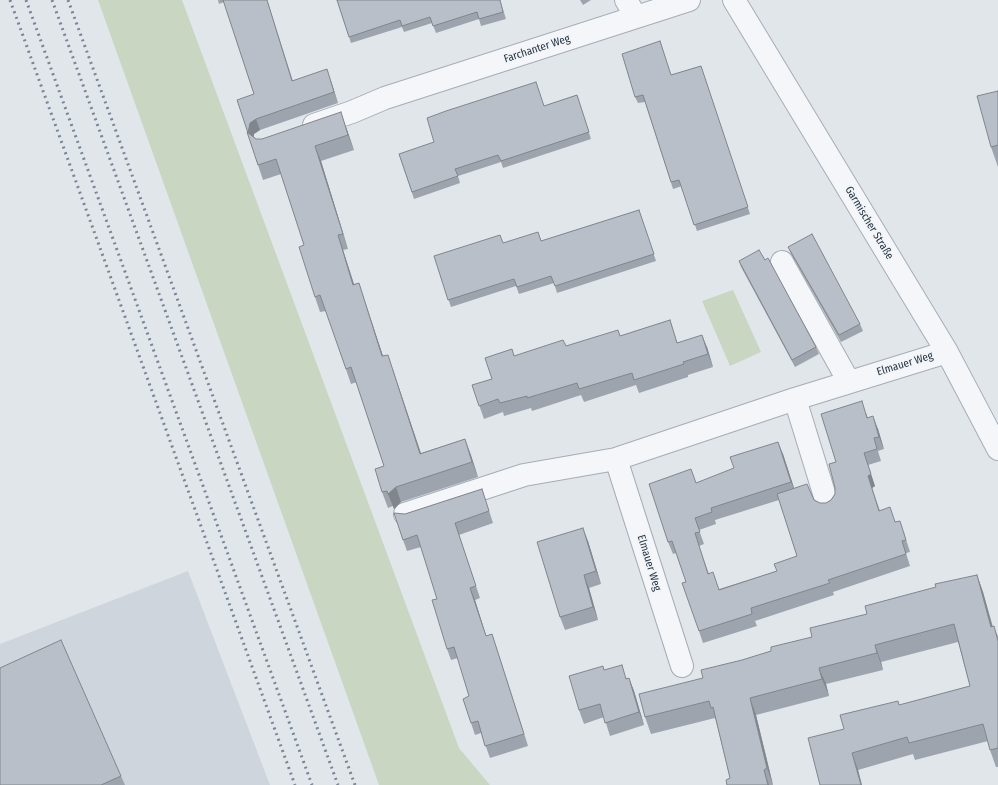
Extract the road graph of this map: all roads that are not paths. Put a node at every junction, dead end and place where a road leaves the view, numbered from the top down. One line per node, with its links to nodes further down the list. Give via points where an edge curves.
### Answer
1 (689, 0): 3 (street, Farchanter Weg)
2 (734, 0): 6 (street, Garmischer Straße)
3 (631, 8): 4 (street, Farchanter Weg)
4 (294, 132)
5 (782, 262): 7 (street)
6 (947, 352): 7 (street, Elmauer Weg); 9 (street, Garmischer Straße)
7 (849, 382): 8 (street, Elmauer Weg)
8 (795, 399): 10 (street, Elmauer Weg); 11 (street)
9 (998, 449)
10 (616, 459): 12 (street, Elmauer Weg, via 524,474); 13 (street, Elmauer Weg)
11 (827, 503)
12 (405, 514)
13 (682, 666)

